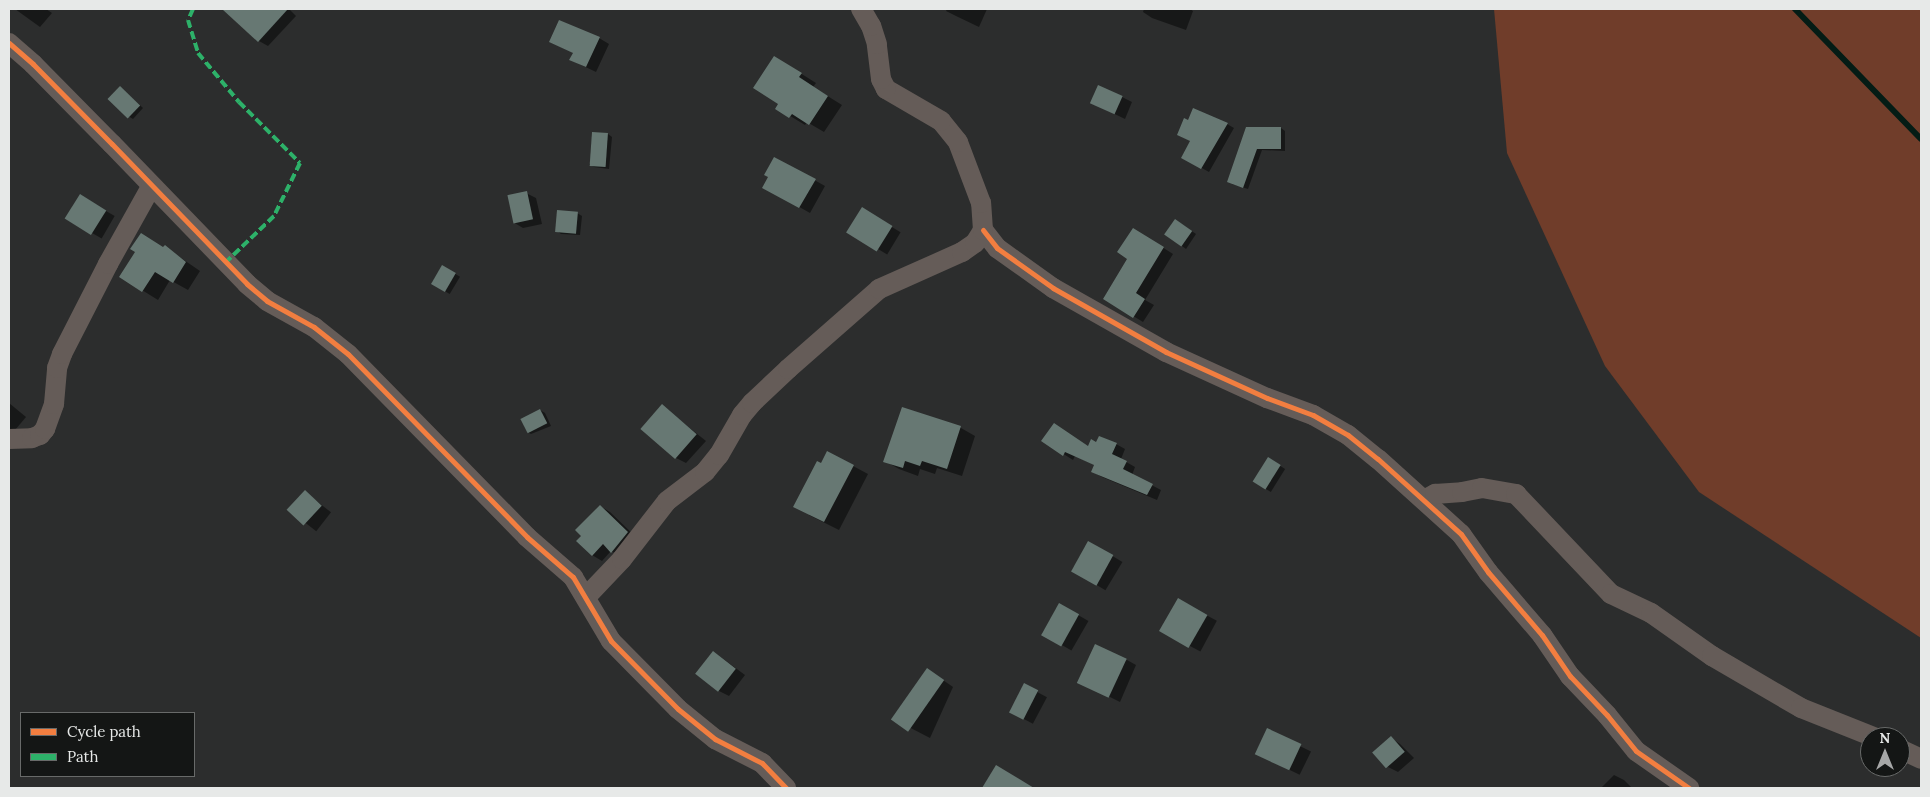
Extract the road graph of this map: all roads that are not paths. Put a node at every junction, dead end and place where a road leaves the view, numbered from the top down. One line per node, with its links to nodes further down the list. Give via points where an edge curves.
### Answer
1 (861, 9): 4 (street, via 877,44 881,80 886,89 941,122 958,142 981,203)
2 (9, 43): 3 (street)
3 (151, 187): 5 (street, via 62,354 57,368 54,404 45,429 32,438); 7 (street, via 247,284 267,300 314,326 348,354 527,537 573,577)
4 (983, 230): 6 (street, via 997,248 1053,288 1166,352 1313,415 1348,435); 7 (street, via 975,243 962,252 879,289 752,402 734,434 705,472 667,502 622,559)
5 (9, 439)
6 (1424, 500): 8 (street, via 1435,494 1482,488 1516,494 1611,594 1651,612 1712,656 1801,708); 10 (street, via 1461,534 1488,572 1542,635 1570,676 1607,714 1636,751)
7 (586, 597): 9 (street, via 612,641 678,709 715,739 762,764)
8 (1860, 731)
9 (786, 788)
10 (1689, 788)

